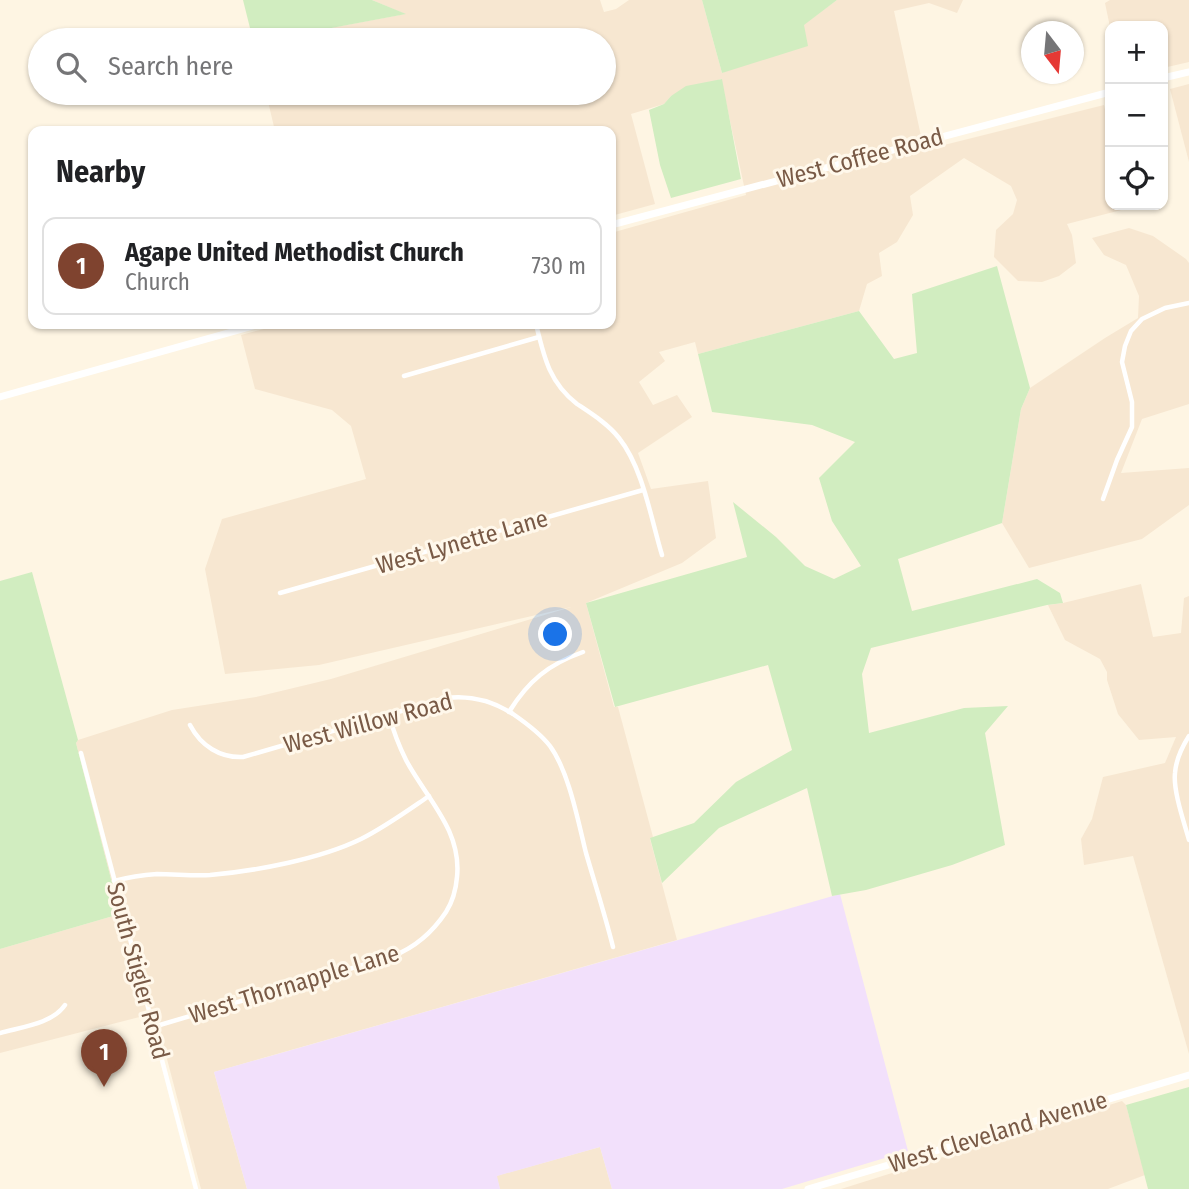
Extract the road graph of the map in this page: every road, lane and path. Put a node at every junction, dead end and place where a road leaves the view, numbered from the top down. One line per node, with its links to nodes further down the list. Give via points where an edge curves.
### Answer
1 (1189, 72): 2 (street)
2 (1168, 77)
3 (1105, 93): 4 (street, West Coffee Road)
4 (616, 224)
5 (1189, 303): 12 (street, via 1142,319 1130,331 1122,362 1132,401 1132,427)
6 (242, 329): 10 (street)
7 (537, 329): 8 (street)
8 (539, 337): 9 (street); 11 (street, via 554,380 618,437 633,459)
9 (404, 376)
10 (0, 397)
11 (643, 490): 13 (street); 14 (street, West Lynette Lane)
12 (1103, 499)
13 (662, 555)
14 (280, 593)
15 (583, 652): 16 (street, via 539,675)
16 (509, 712): 17 (street, West Willow Road, via 489,702 454,697); 24 (street, West Willow Road, via 538,734 558,759)
17 (389, 715): 18 (street, West Willow Road, via 243,757 212,750); 21 (street, via 407,760)
18 (190, 725)
19 (1189, 736): 22 (street, via 1176,763 1175,779)
20 (80, 753): 23 (street, South Stigler Road)
21 (429, 796): 23 (street, via 368,835 323,854 224,874 157,874); 26 (street, West Thornapple Lane, via 450,833 458,870 450,905 430,933 393,956)
22 (1189, 840)
23 (114, 881): 26 (street, South Stigler Road)
24 (613, 947)
25 (65, 1005): 27 (street, via 48,1019)
26 (153, 1027): 29 (street, South Stigler Road)
27 (0, 1033)
28 (1189, 1075): 30 (street, West Cleveland Avenue)
29 (196, 1189)
30 (808, 1189)

